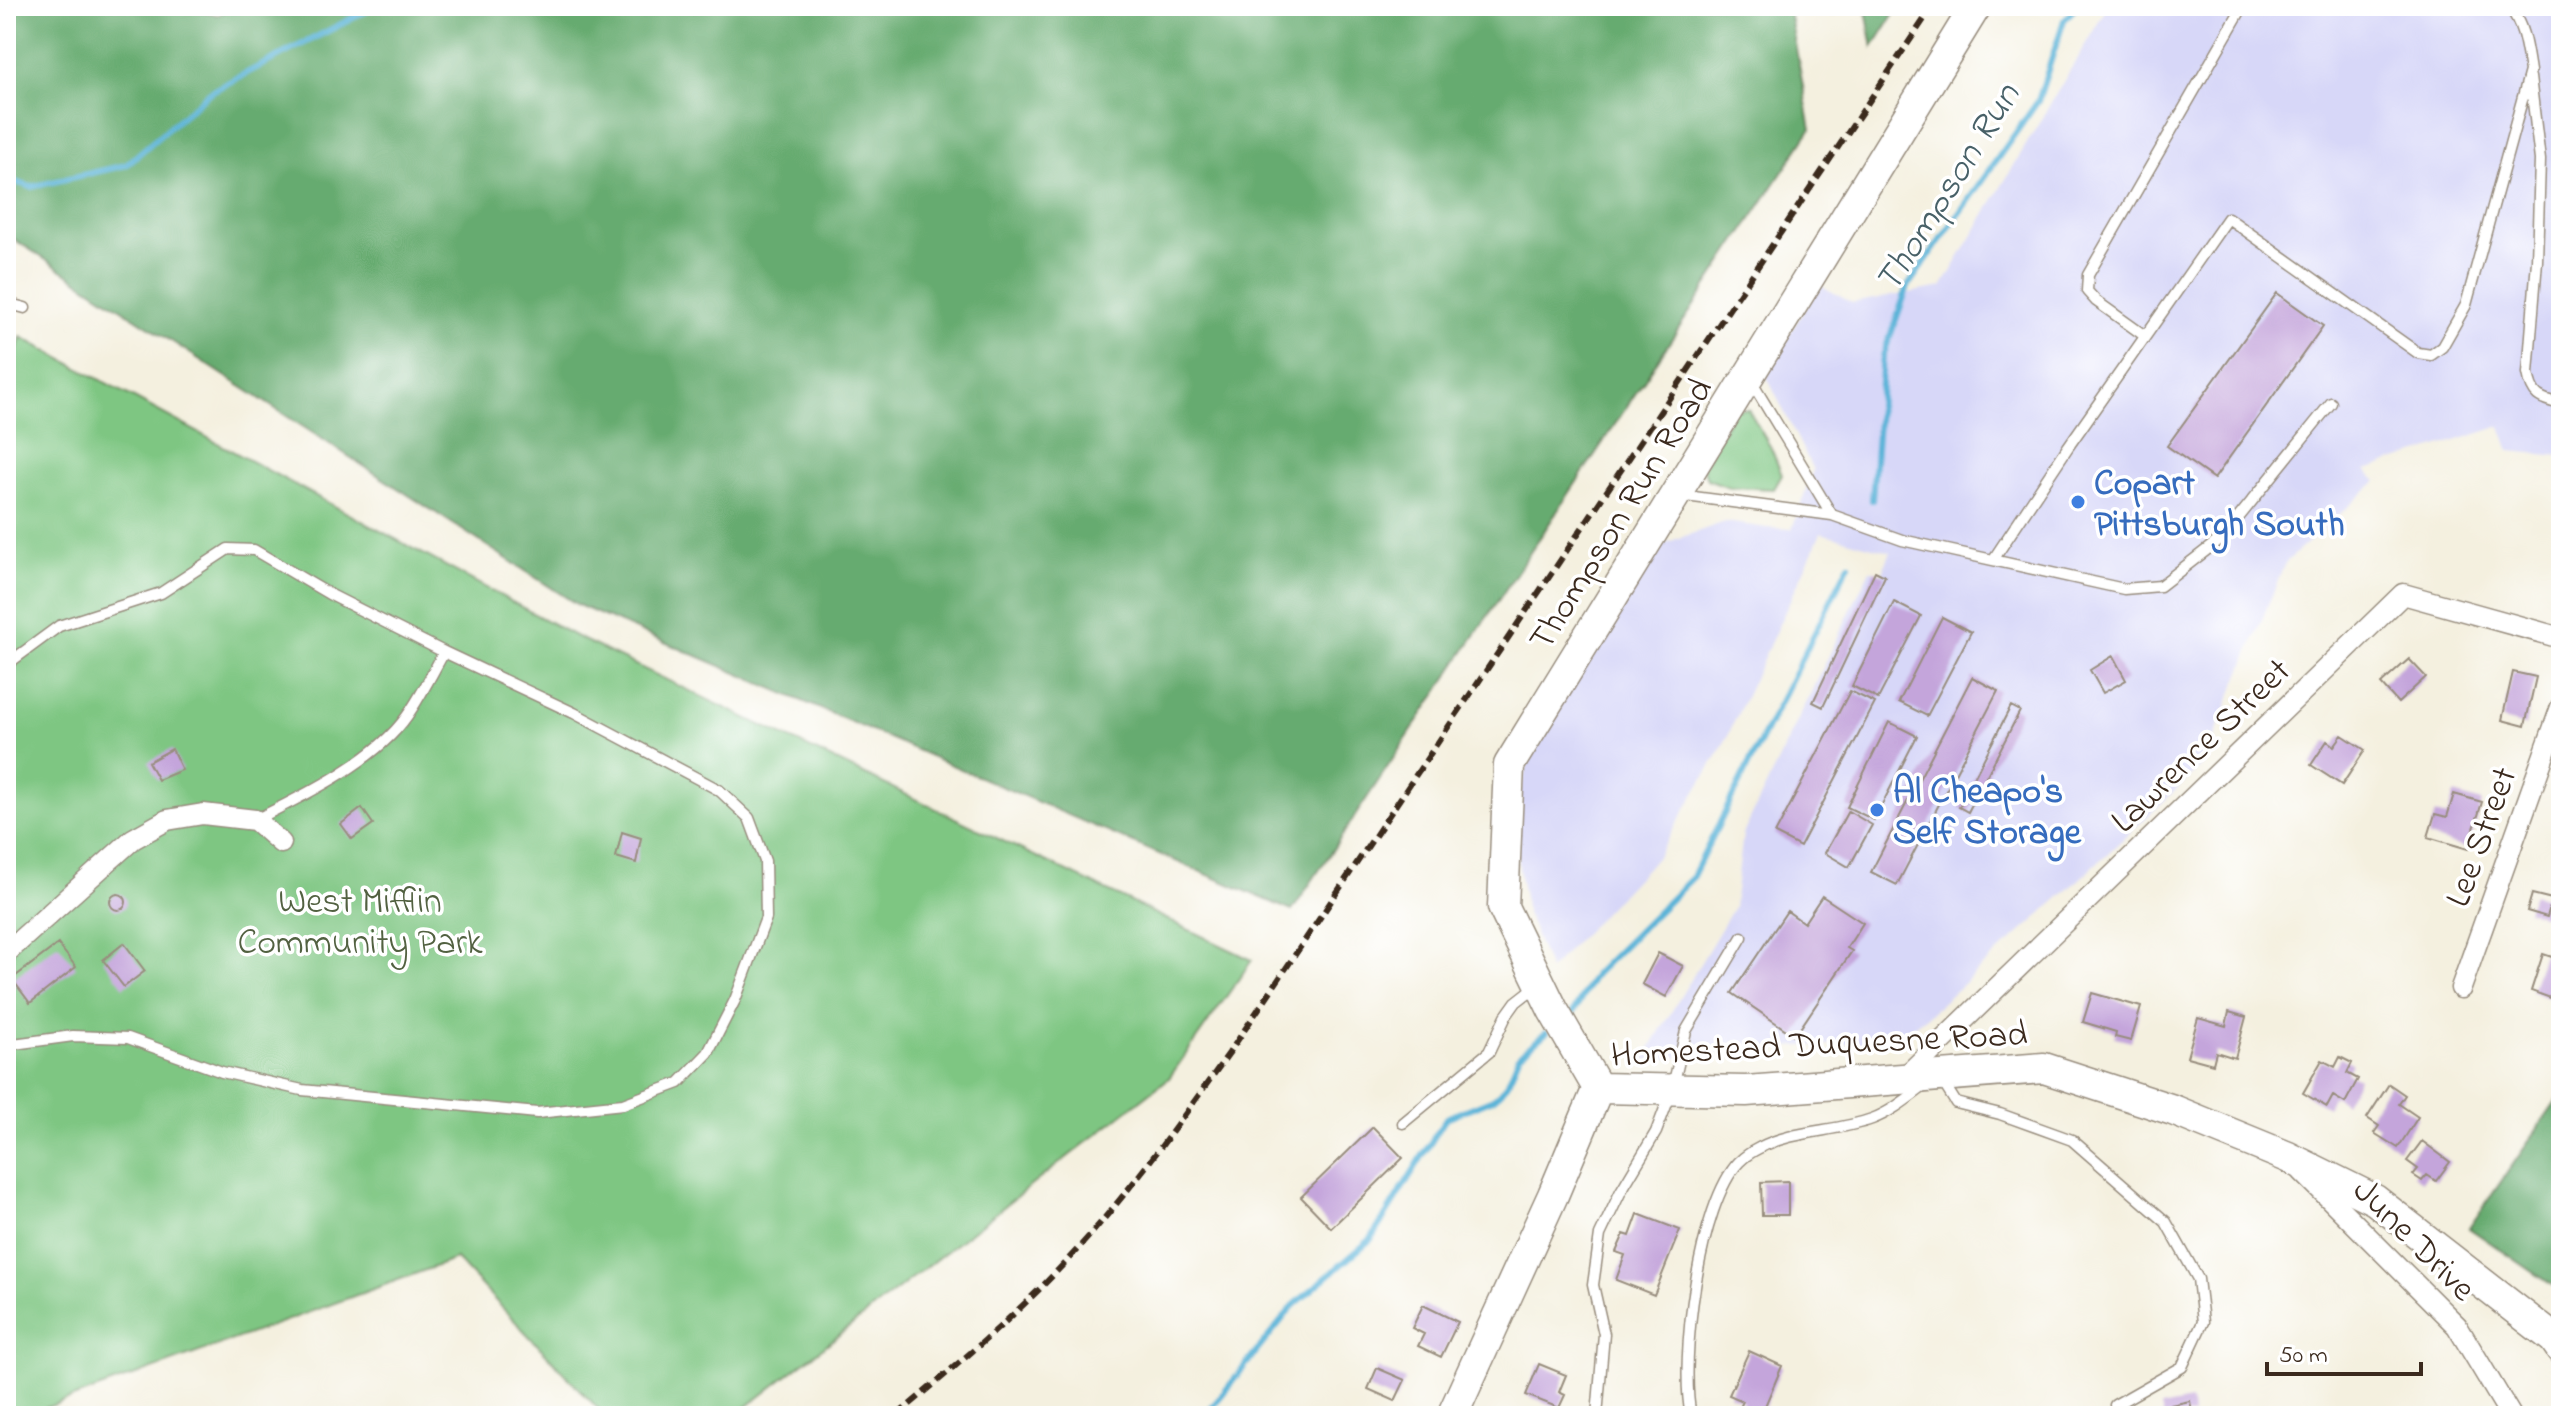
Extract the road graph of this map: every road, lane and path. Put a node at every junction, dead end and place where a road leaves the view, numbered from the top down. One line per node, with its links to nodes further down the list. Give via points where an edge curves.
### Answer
1 (1976, 6): 8 (street, Thompson Run Road)
2 (2243, 6): 7 (lane, via 2088,275 2087,291 2096,301)
3 (2509, 6): 4 (lane, via 2525,34)
4 (2530, 71): 7 (lane, via 2466,305 2442,347 2431,355 2418,353 2228,218); 10 (lane, via 2540,160 2528,373 2539,399)
5 (6, 303): 6 (lane)
6 (25, 308)
7 (2145, 336): 13 (lane)
8 (1748, 376): 11 (street, Thompson Run Road); 12 (lane)
9 (2331, 403): 13 (lane, via 2222,538 2160,586 2124,589)
10 (2561, 404)
11 (1675, 495): 12 (lane); 22 (street, Thompson Run Road, via 1509,765 1503,907)
12 (1832, 515): 13 (lane, via 1902,540)
13 (1993, 560)
14 (2561, 638): 26 (street, Lawrence Street, via 2403,594)
15 (444, 652): 16 (lane, via 254,550 228,549 161,593 59,626); 18 (lane, via 406,718 378,748); 24 (lane, via 719,790 749,818 765,861 766,918 708,1053 679,1083 623,1104 537,1113 302,1090 222,1072 128,1038 73,1036)
16 (6, 665)
17 (2561, 707): 23 (street, Lee Street)
18 (255, 820): 19 (street); 21 (street, via 203,814 167,820 133,839)
19 (281, 843)
20 (1742, 937): 28 (lane, via 1686,1031)
21 (6, 953)
22 (1540, 984): 27 (street, Thompson Run Road); 29 (lane, via 1516,1002 1480,1062)
23 (2461, 988)
24 (6, 1045)
25 (1939, 1075): 26 (street, Homestead Duquesne Road); 30 (street, Homestead Duquesne Road, via 2044,1068 2173,1110); 32 (lane, via 1956,1103 2072,1140 2166,1222 2198,1279 2203,1322 2182,1367); 35 (lane, via 1872,1119 1761,1147 1738,1162 1703,1244 1690,1320)
26 (1905, 1077): 28 (street, Homestead Duquesne Road, via 1746,1091)
27 (1598, 1088): 28 (street, Homestead Duquesne Road); 33 (street, Homestead Duquesne Road)
28 (1672, 1090): 34 (lane, via 1656,1132 1600,1235 1593,1285 1604,1334)
29 (1403, 1123)
30 (2288, 1157): 31 (street, Homestead Duquesne Road, via 2375,1200); 36 (street, June Drive, via 2457,1326)
31 (2561, 1349)
32 (2115, 1405)
33 (1452, 1416)
34 (1597, 1416)
35 (1691, 1416)
36 (2511, 1416)

